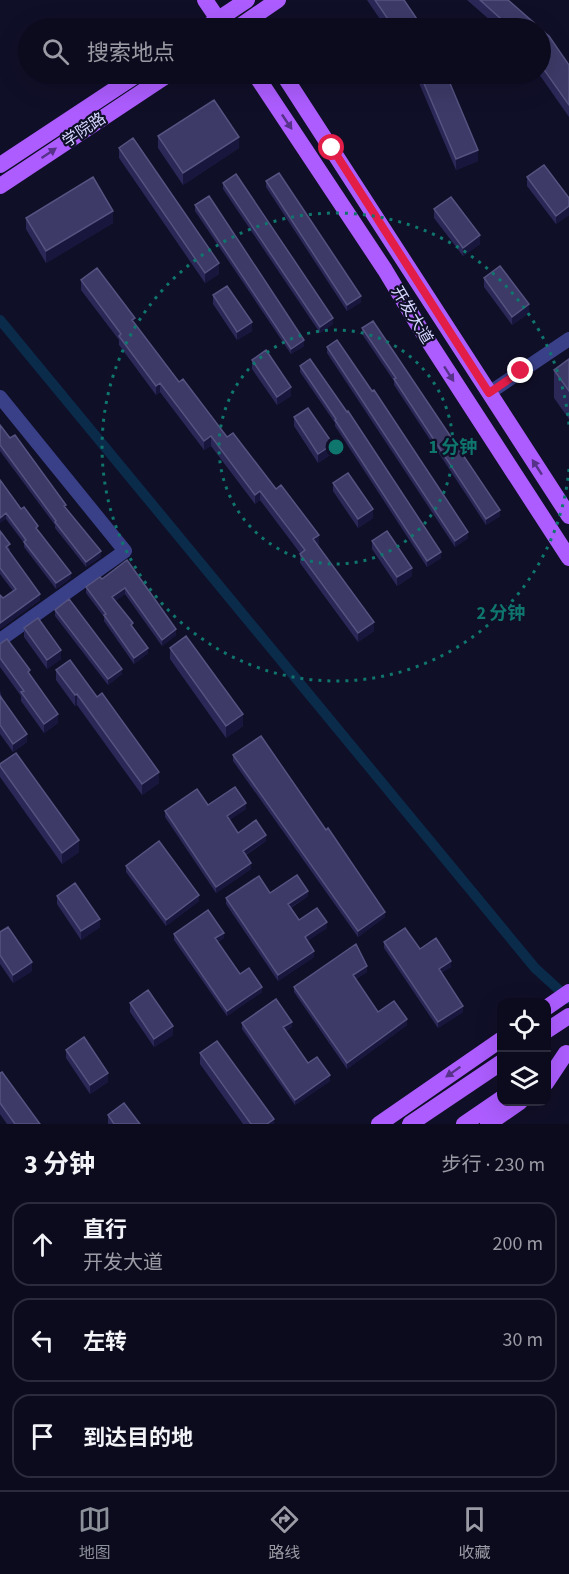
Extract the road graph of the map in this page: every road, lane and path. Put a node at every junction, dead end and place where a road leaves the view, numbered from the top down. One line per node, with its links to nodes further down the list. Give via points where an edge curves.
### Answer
1 (205, 0): 4 (main road)
2 (278, 0): 7 (main road)
3 (240, 2): 5 (main road); 6 (main road)
4 (213, 18)
5 (224, 18)
6 (245, 18)
7 (257, 18)
8 (123, 84): 12 (main road, 学院路)
9 (154, 84): 13 (main road, 学院路, one-way to 9)
10 (262, 84): 18 (main road, 开发大道, one-way to 18)
11 (289, 84): 15 (main road, 开发大道)
12 (0, 165)
13 (0, 186)
14 (569, 339): 15 (street)
15 (489, 393): 17 (main road, 开发大道, one-way to 15)
16 (0, 397): 19 (street, via 125,551)
17 (569, 516)
18 (569, 558)
19 (0, 640)
20 (569, 992): 21 (main road)
21 (551, 1005)
22 (565, 1018): 23 (main road)
23 (551, 1028)
24 (497, 1042): 31 (main road, one-way to 31)
25 (567, 1052): 26 (main road); 28 (main road)
26 (551, 1063)
27 (497, 1065): 32 (main road)
28 (551, 1076)
29 (497, 1101): 33 (main road)
30 (513, 1106): 34 (main road)
31 (379, 1124)
32 (410, 1124)
33 (464, 1124)
34 (488, 1124)

